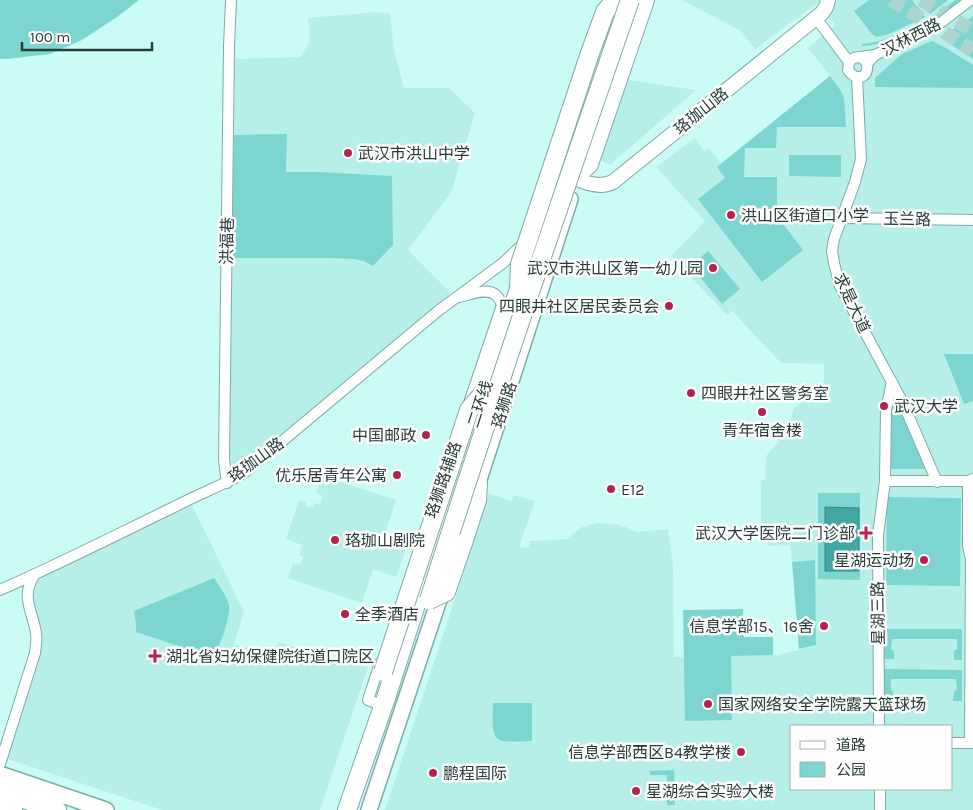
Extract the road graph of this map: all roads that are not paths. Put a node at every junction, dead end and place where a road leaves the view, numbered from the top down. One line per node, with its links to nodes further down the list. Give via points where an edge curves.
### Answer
1 (232, 0): 23 (street, 洪福巷, via 224,460)
2 (615, 0): 15 (main road, 珞狮路); 16 (highway, bridge, via 604,12 590,53 520,264)
3 (619, 0): 16 (highway, 二环线, bridge)
4 (630, 0): 28 (highway, 二环线, bridge, via 524,310)
5 (638, 0): 12 (main road, 珞狮路)
6 (645, 0): 12 (highway, via 589,164)
7 (828, 0): 9 (street)
8 (970, 0): 10 (street, 汉林西路, via 930,30 875,56)
9 (817, 17): 10 (street); 12 (street, 珞珈山路, via 613,182 590,184)
10 (857, 60): 11 (street, via 848,67); 11 (street, via 868,69 863,76)
11 (857, 77): 13 (street, 求是大道, via 861,159)
12 (577, 177): 25 (main road, 珞狮路)
13 (842, 218): 14 (street, 玉兰路); 19 (street, 求是大道, via 832,251 840,286)
14 (973, 220)
15 (535, 232): 17 (street, 珞珈山路, via 503,263); 18 (main road, 珞狮路)
16 (519, 289): 20 (highway, 二环线)
17 (456, 298): 18 (street, 珞珈山路, via 489,292 496,295); 23 (street, 珞珈山路, via 251,468)
18 (505, 309): 29 (main road, 珞狮路)
19 (892, 382): 22 (street, 星湖三路, via 886,410); 24 (street, 求是大道)
20 (484, 392): 29 (highway, bridge, via 469,410 383,672); 42 (highway, 二环线)
21 (971, 480): 24 (street); 32 (street, via 968,546 971,559)
22 (885, 481): 24 (street); 30 (street, 星湖三路, via 878,535)
23 (227, 482): 26 (street, 珞珈山路)
24 (937, 482)
25 (478, 484): 28 (highway, bridge, via 478,500 446,592); 44 (main road, 珞狮路)
26 (35, 574): 27 (street, 珞珈山路); 33 (street, via 27,595 36,636 35,653)
27 (0, 590)
28 (430, 600): 43 (highway, 二环线)
29 (379, 704): 41 (main road, 珞狮路)
30 (879, 725)
31 (953, 743): 32 (street)
32 (972, 743)
33 (0, 764)
34 (0, 774): 40 (main road)
35 (880, 790): 45 (street); 46 (street)
36 (0, 791): 39 (highway)
37 (0, 806): 38 (highway)
38 (13, 810)
39 (57, 810)
40 (106, 810)
41 (343, 810)
42 (347, 810)
43 (359, 810)
44 (369, 810)
45 (876, 810)
46 (880, 810)

